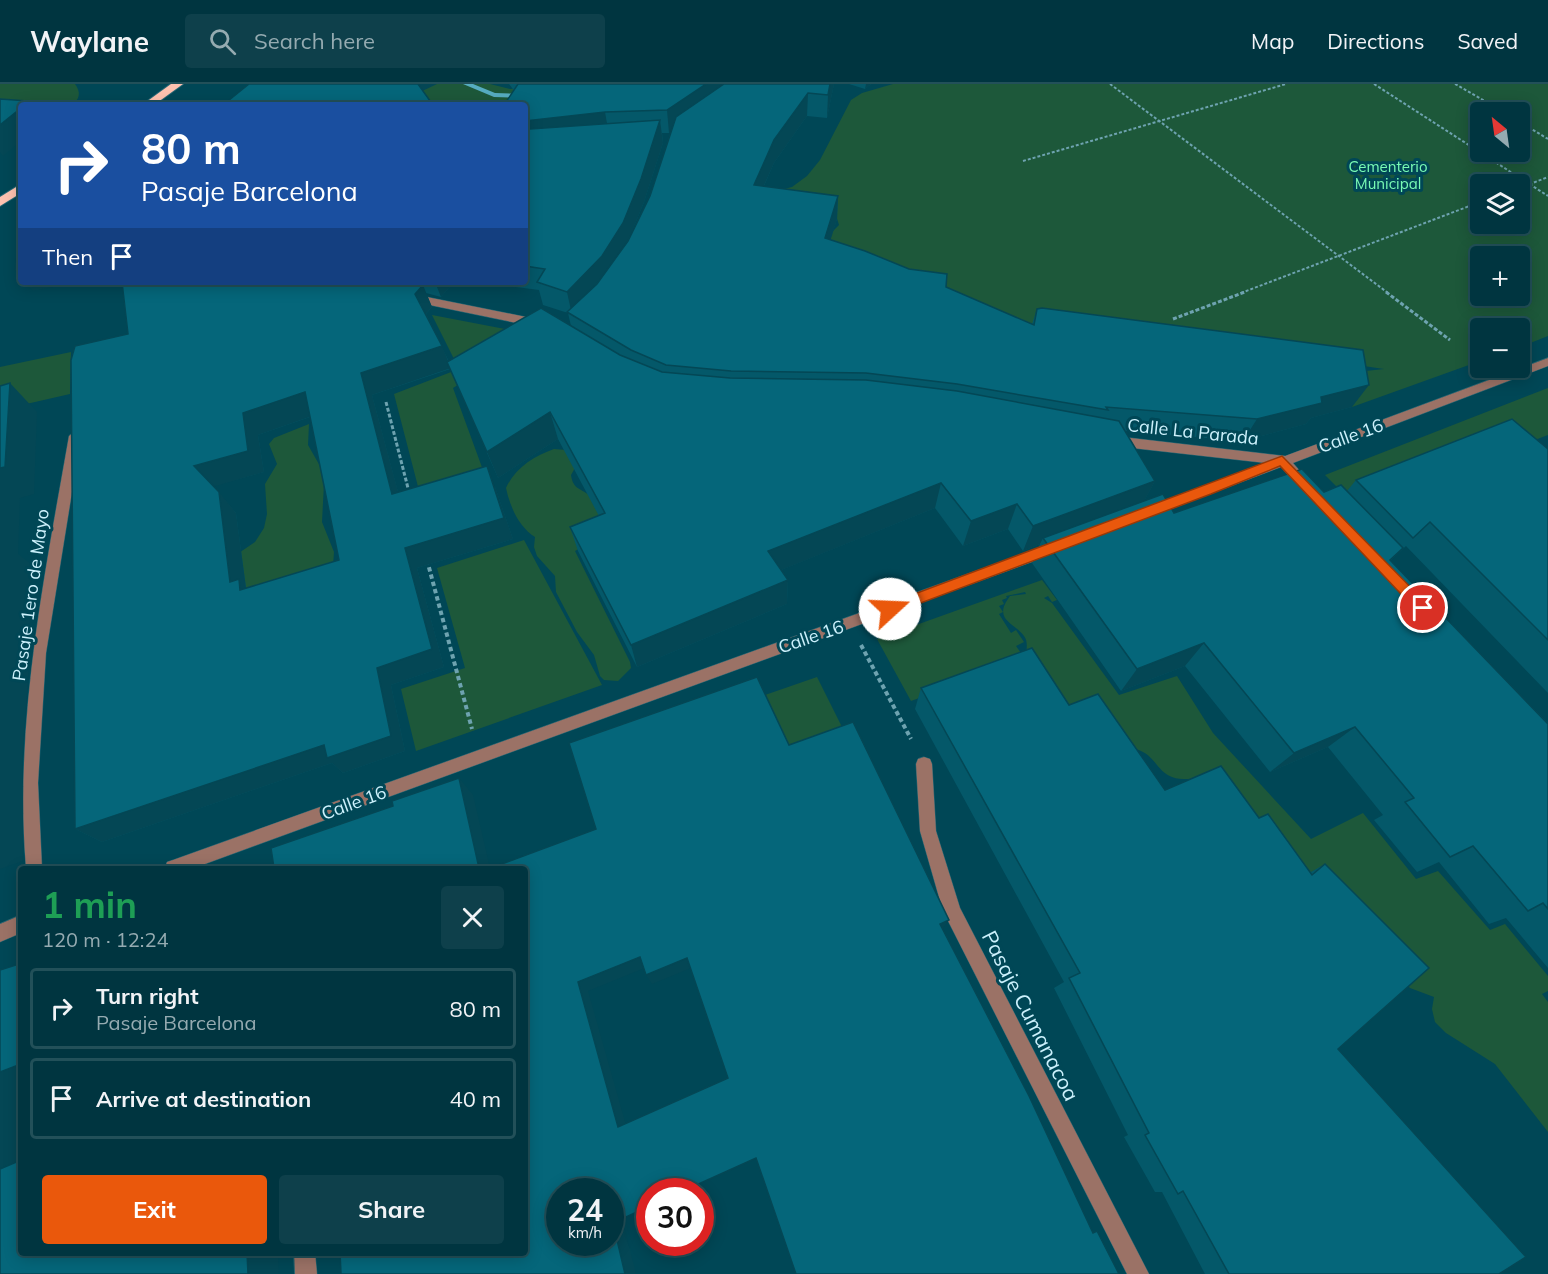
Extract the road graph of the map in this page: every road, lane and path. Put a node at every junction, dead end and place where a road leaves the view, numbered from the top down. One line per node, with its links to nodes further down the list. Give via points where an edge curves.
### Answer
1 (178, 84): 6 (highway)
2 (1110, 84): 8 (path)
3 (1286, 84): 8 (path)
4 (1374, 84): 12 (path)
5 (1455, 84): 7 (path)
6 (151, 102)
7 (1486, 102)
8 (1158, 120): 11 (path); 19 (path)
9 (1530, 128): 10 (path)
10 (1548, 139)
11 (1023, 160)
12 (1514, 174)
13 (1548, 177): 14 (path)
14 (1530, 184): 16 (path)
15 (18, 190): 17 (highway)
16 (1548, 196)
17 (0, 202)
18 (1470, 206): 19 (path)
19 (1339, 256): 21 (path); 23 (path)
20 (380, 285): 22 (street, via 410,297 537,322)
21 (1173, 319)
22 (553, 332)
23 (1450, 340)
24 (1548, 362): 28 (street, Calle 16)
25 (386, 402): 29 (path)
26 (75, 436): 37 (street, Pasaje 1ero de Mayo, via 39,652 30,783)
27 (1100, 439): 28 (street, Calle La Parada)
28 (1282, 460): 30 (street); 31 (street, Calle 16)
29 (410, 494)
30 (1314, 494)
31 (1143, 515)
32 (1067, 543): 34 (street, Calle 16)
33 (424, 551): 35 (path)
34 (849, 624): 35 (street, Calle 16); 36 (path)
35 (480, 757): 38 (street, Calle 16)
36 (924, 764): 43 (street, Pasaje Cumanacoa, via 928,831 952,911)
37 (34, 866)
38 (179, 866)
39 (18, 925): 40 (street)
40 (0, 933)
41 (304, 1256): 42 (street)
42 (306, 1274)
43 (1138, 1274)

